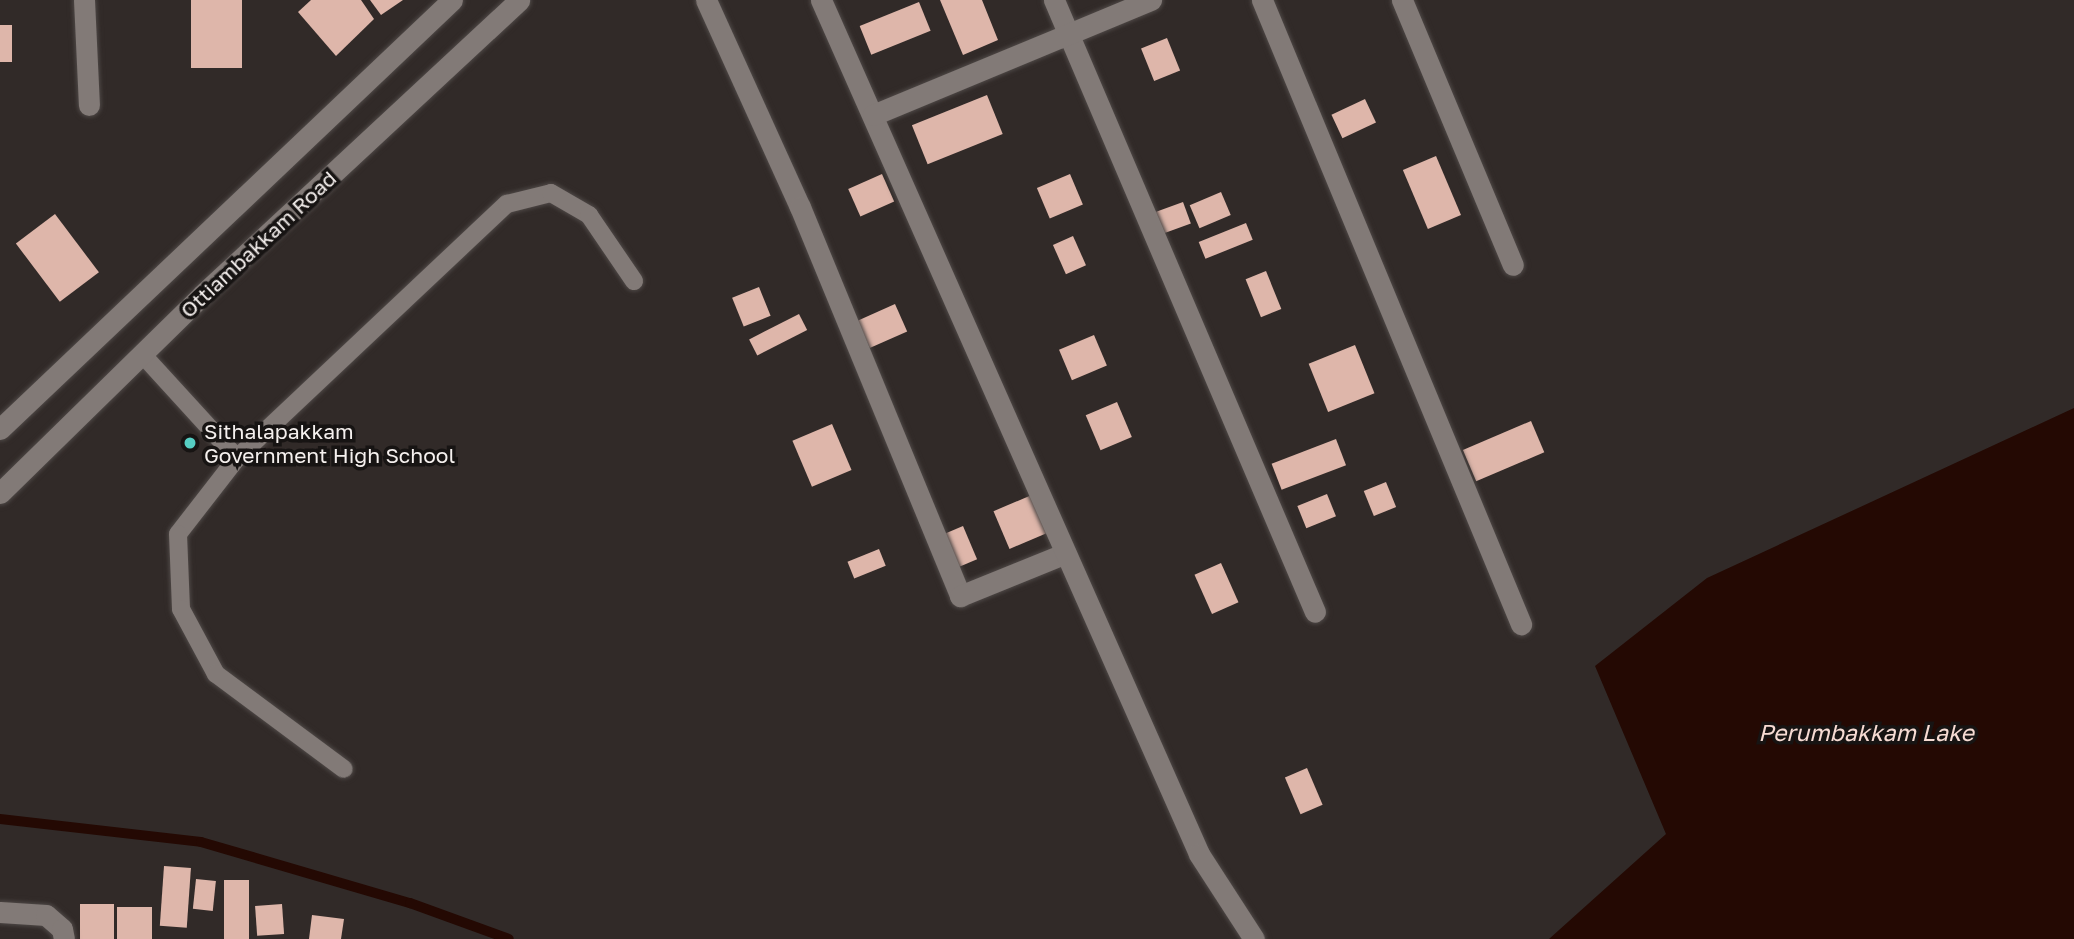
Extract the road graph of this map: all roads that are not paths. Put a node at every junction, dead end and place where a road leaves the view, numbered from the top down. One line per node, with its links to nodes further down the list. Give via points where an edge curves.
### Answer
1 (84, 0): 11 (street)
2 (452, 0): 16 (street)
3 (519, 0): 15 (street, Ottiambakkam Road)
4 (706, 0): 19 (street, via 800,207 960,596)
5 (821, 0): 12 (street)
6 (1054, 0): 10 (street)
7 (1151, 0): 10 (street)
8 (1262, 0): 21 (street)
9 (1402, 0): 13 (street)
10 (1069, 33): 12 (street); 20 (street)
11 (89, 105)
12 (873, 115): 19 (street)
13 (1513, 265)
14 (634, 281): 17 (lane, via 589,215 551,193 507,204)
15 (142, 354): 17 (lane); 18 (street, Ottiambakkam Road)
16 (0, 429)
17 (237, 458): 22 (lane, via 178,534 181,609 216,674)
18 (0, 493)
19 (1066, 553): 25 (street, via 1199,854)
20 (1315, 612)
21 (1521, 624)
22 (344, 769)
23 (0, 912): 24 (street, via 46,915 62,929)
24 (64, 939)
25 (1254, 939)

